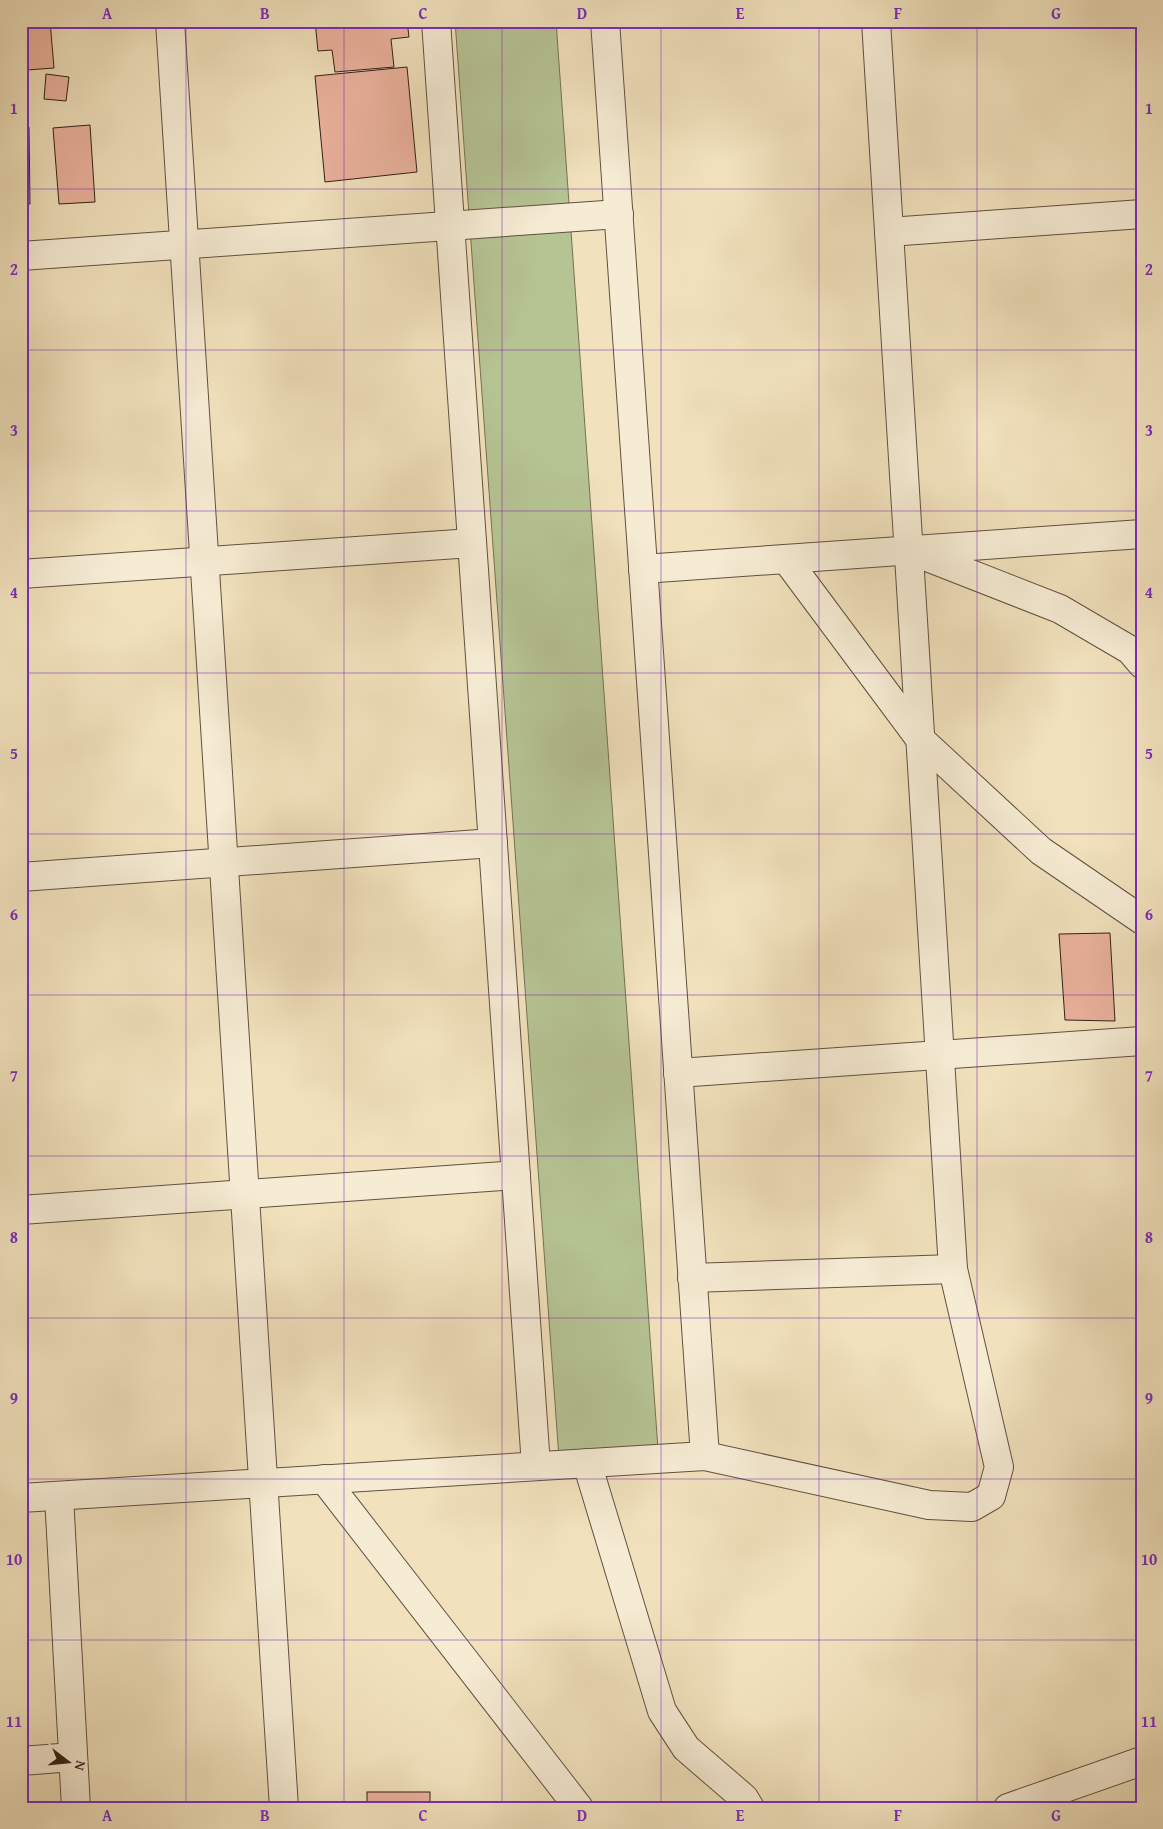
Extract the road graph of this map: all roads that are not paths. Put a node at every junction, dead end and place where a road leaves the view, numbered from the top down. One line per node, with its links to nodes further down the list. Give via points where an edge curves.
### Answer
1 (170, 21): 9 (street)
2 (436, 21): 7 (street)
3 (605, 21): 5 (street)
4 (876, 21): 8 (street)
5 (619, 214): 7 (street); 16 (street)
6 (1142, 214): 8 (street)
7 (450, 226): 9 (street); 12 (street)
8 (889, 232): 13 (street)
9 (184, 244): 10 (street); 15 (street)
10 (21, 256)
11 (1142, 534): 13 (street)
12 (472, 542): 15 (street); 20 (street)
13 (908, 550): 14 (street); 18 (street, via 1060,608 1130,650); 19 (street)
14 (786, 559): 16 (street); 19 (street)
15 (204, 562): 17 (street); 21 (street)
16 (643, 569): 26 (street)
17 (21, 574)
18 (1142, 664)
19 (920, 739): 23 (street, via 1041,851); 25 (street)
20 (493, 843): 21 (street); 27 (street)
21 (224, 862): 22 (street); 28 (street)
22 (21, 877)
23 (1142, 920)
24 (1142, 1041): 25 (street)
25 (940, 1055): 26 (street); 30 (street)
26 (678, 1073): 31 (street)
27 (516, 1175): 28 (street); 34 (street)
28 (245, 1194): 29 (street); 36 (street)
29 (21, 1210)
30 (953, 1269): 31 (street); 32 (street, via 999,1467 991,1496 972,1507 929,1505)
31 (692, 1278): 32 (street)
32 (705, 1456): 33 (street)
33 (587, 1463): 34 (street); 45 (street, via 662,1711 686,1748 744,1798)
34 (536, 1466): 35 (street)
35 (324, 1479): 36 (street); 44 (street)
36 (264, 1483): 37 (street); 43 (street)
37 (59, 1496): 38 (street); 39 (street)
38 (21, 1498)
39 (74, 1757): 40 (street); 42 (street)
40 (21, 1761)
41 (1142, 1761): 46 (street)
42 (76, 1808)
43 (284, 1808)
44 (579, 1808)
45 (750, 1808)
46 (1008, 1808)

